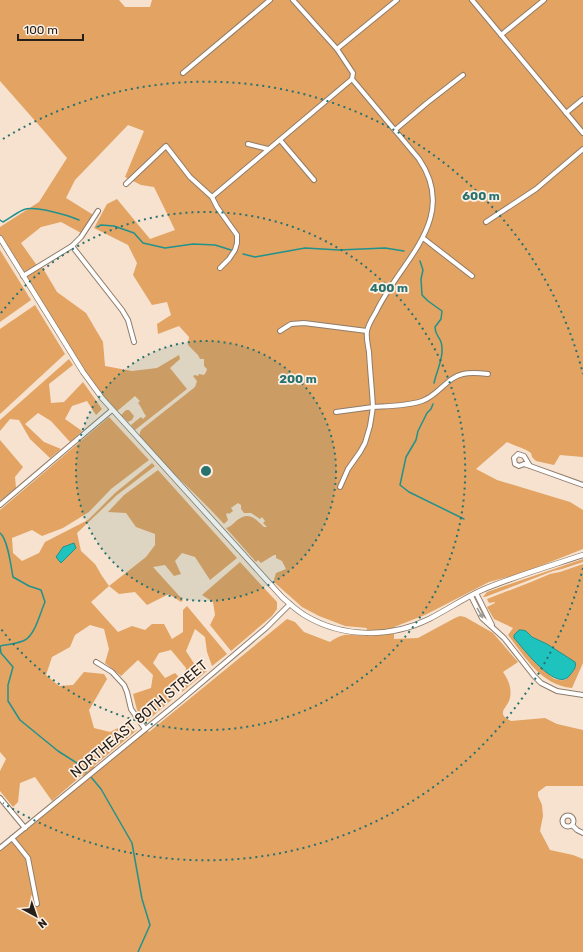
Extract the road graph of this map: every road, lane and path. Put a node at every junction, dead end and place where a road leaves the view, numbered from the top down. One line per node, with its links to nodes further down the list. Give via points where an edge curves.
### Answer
1 (270, 0): 8 (street)
2 (293, 0): 7 (street)
3 (397, 0): 7 (street)
4 (472, 0): 6 (street)
5 (544, 0): 6 (street)
6 (501, 35): 12 (street)
7 (337, 50): 10 (street, via 352,73)
8 (183, 73)
9 (463, 75): 13 (street)
10 (352, 79): 13 (street); 15 (street)
11 (583, 99): 12 (street)
12 (566, 113): 14 (street)
13 (395, 130): 25 (street, via 424,165 430,181 432,216)
14 (583, 133)
15 (280, 140): 17 (street); 19 (street)
16 (248, 144): 17 (street)
17 (268, 149): 21 (street)
18 (583, 149): 23 (street, via 536,189)
19 (314, 180)
20 (126, 184): 21 (street, via 167,148 190,177)
21 (212, 197): 27 (street, via 237,238 231,256)
22 (98, 211): 26 (street)
23 (486, 222)
24 (0, 238): 28 (street)
25 (423, 238): 29 (street); 30 (street, via 383,297)
26 (72, 246): 28 (street); 32 (street, via 122,310 128,320)
27 (220, 268)
28 (23, 276): 35 (street, via 83,372)
29 (472, 276)
30 (367, 331): 31 (street, via 304,323 291,324); 34 (street)
31 (280, 332)
32 (134, 342)
33 (488, 374): 34 (street, via 471,373 456,376 423,401)
34 (373, 407): 36 (street); 39 (street, via 365,443)
35 (112, 410): 40 (street); 44 (street)
36 (336, 412)
37 (530, 466): 38 (street)
38 (583, 485)
39 (340, 487)
40 (0, 505)
41 (583, 555): 42 (street)
42 (476, 593): 43 (street); 45 (street)
43 (471, 596): 44 (street, via 410,627 368,633 348,631 316,622); 45 (street, one-way to 45, via 482,618)
44 (290, 604): 48 (street, NORTHEAST 80TH STREET, via 266,628)
45 (493, 627): 47 (street, via 541,683 557,691)
46 (96, 662): 48 (street, via 112,672 124,685 130,709)
47 (583, 695)
48 (145, 729): 51 (street, NORTHEAST 80TH STREET)
49 (0, 798): 51 (street)
50 (572, 825): 52 (street)
51 (25, 828): 53 (street, NORTHEAST 80TH STREET)
52 (583, 833)
53 (12, 838): 54 (street, NORTHEAST 80TH STREET); 55 (street, via 28,858)
54 (0, 848)
55 (37, 904)

